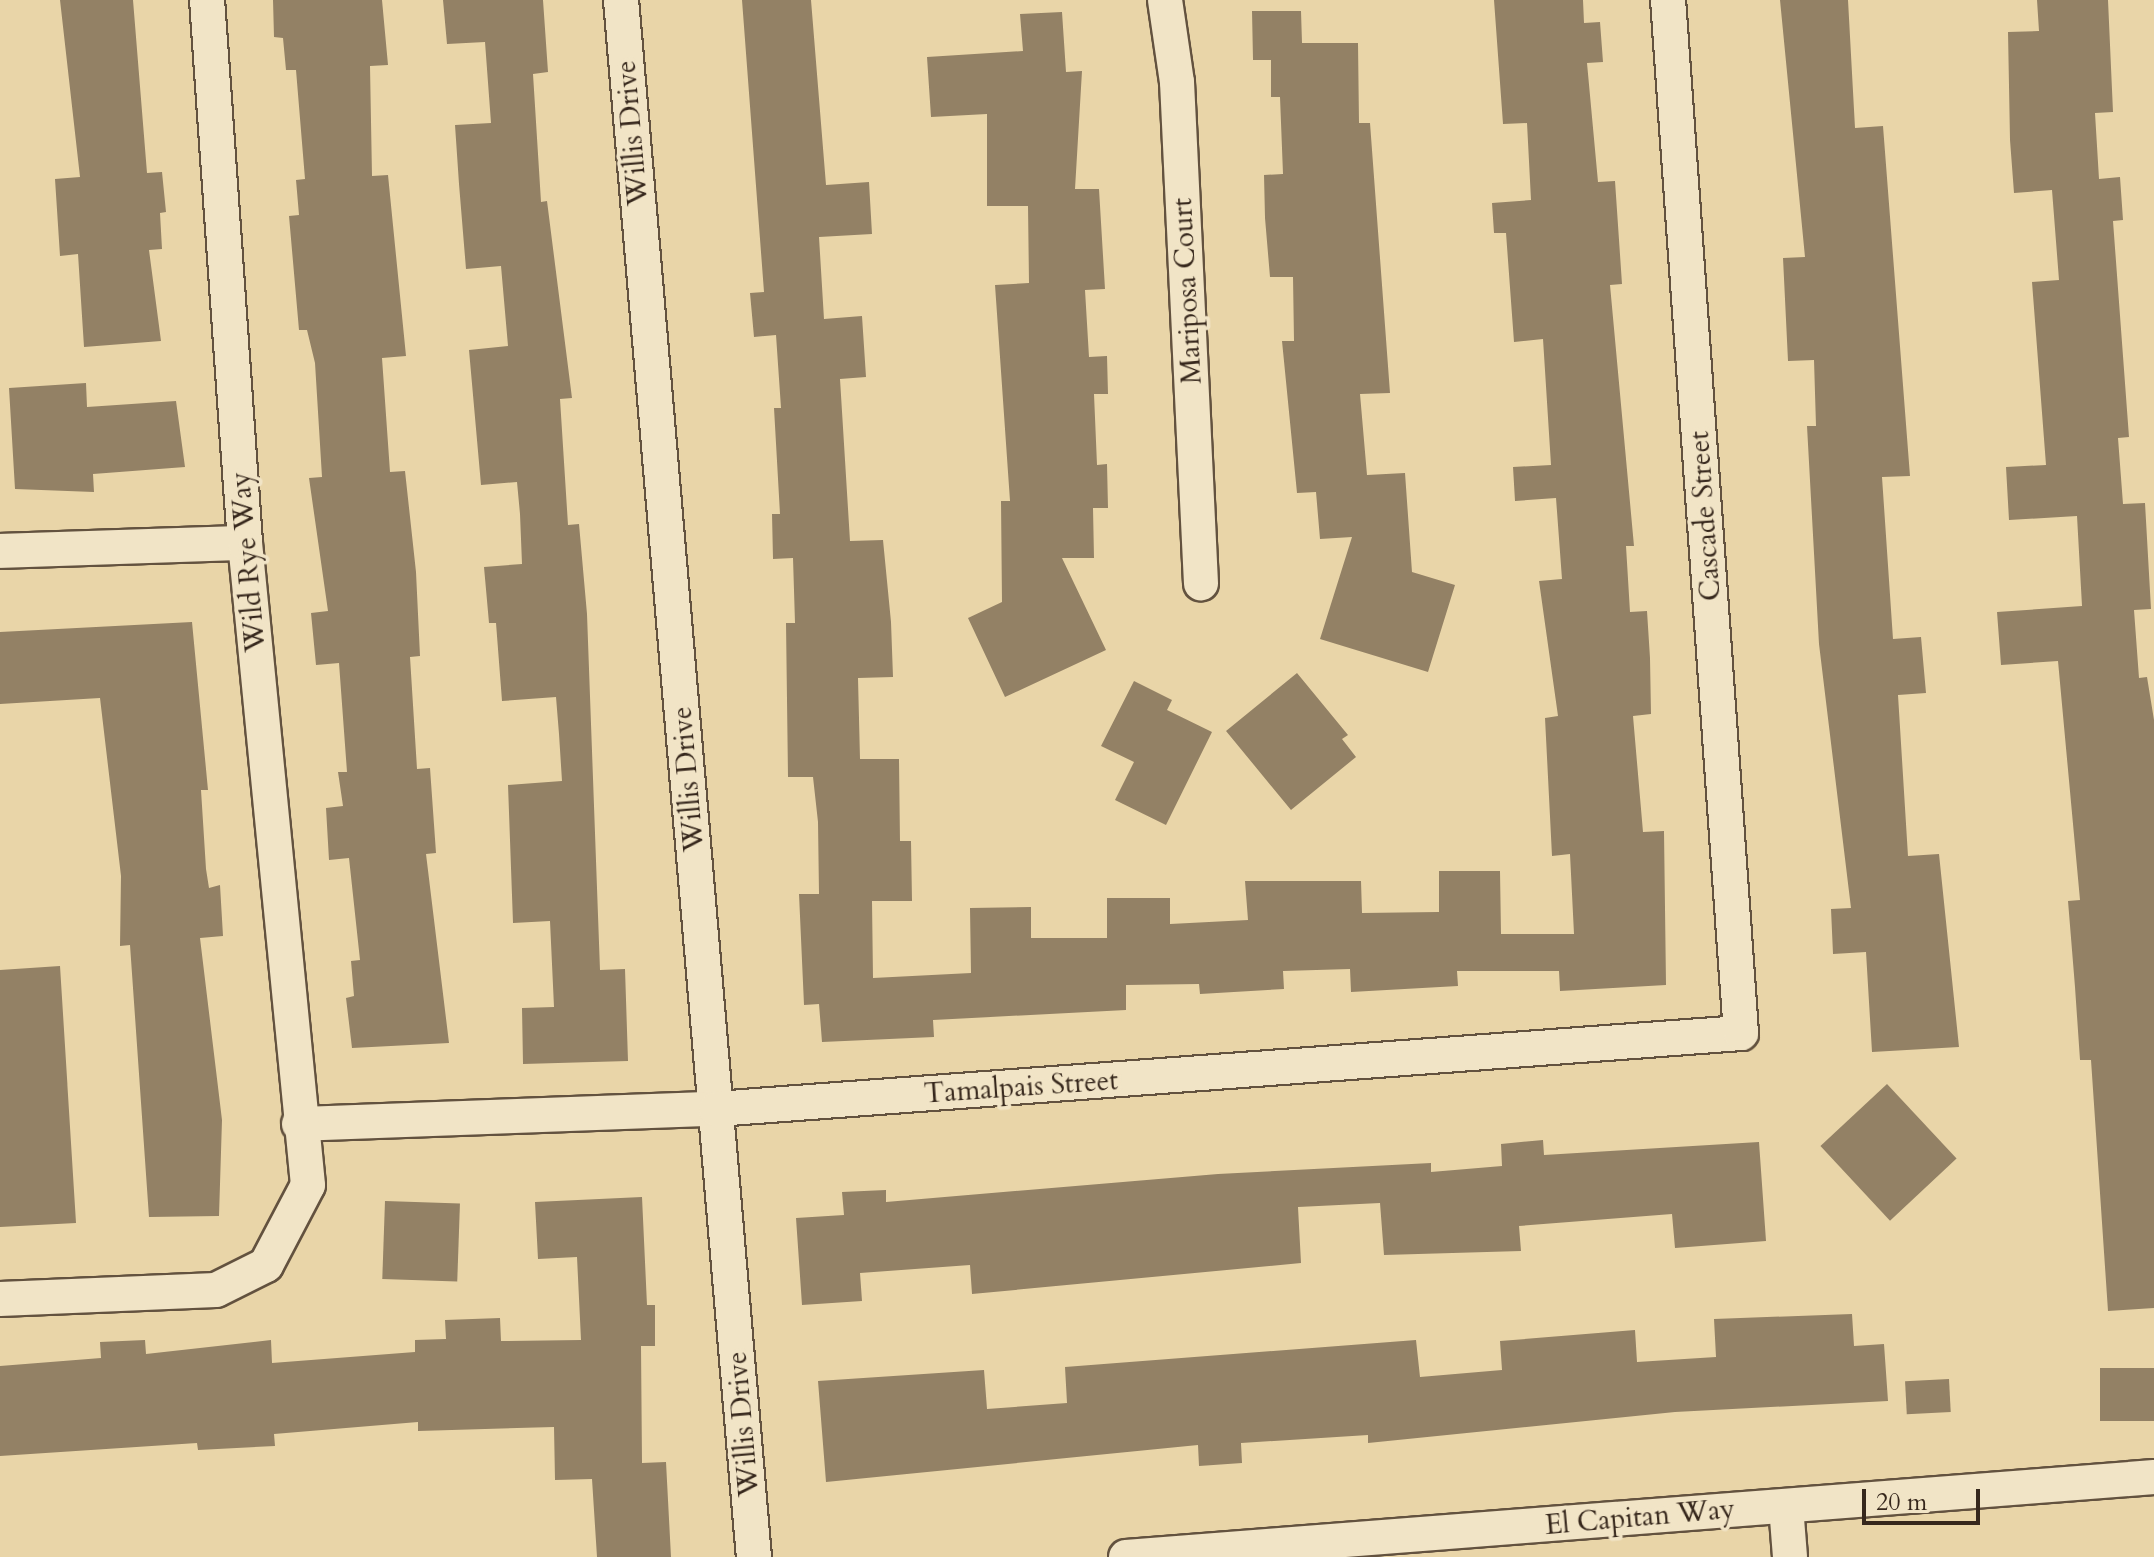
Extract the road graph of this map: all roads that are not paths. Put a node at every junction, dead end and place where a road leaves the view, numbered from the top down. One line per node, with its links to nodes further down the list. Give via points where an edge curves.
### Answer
1 (207, 0): 5 (street, Wild Rye Way)
2 (621, 0): 9 (street, Willis Drive)
3 (1165, 0): 7 (street, Mariposa Court, via 1177,82)
4 (1668, 0): 8 (street, Cascade Street)
5 (245, 543): 6 (street); 10 (street, Wild Rye Way)
6 (0, 551)
7 (1201, 583)
8 (1741, 1033): 9 (street, Tamalpais Street)
9 (716, 1109): 10 (street, Tamalpais Street); 15 (street, Willis Drive)
10 (299, 1124): 11 (street, Wild Rye Way, via 308,1185 266,1265 216,1290)
11 (0, 1299)
12 (2154, 1477): 13 (street, El Capitan Way)
13 (1786, 1506): 14 (street, El Capitan Way); 17 (street)
14 (1315, 1550): 16 (street, El Capitan Way)
15 (754, 1557)
16 (1126, 1557)
17 (1790, 1557)

